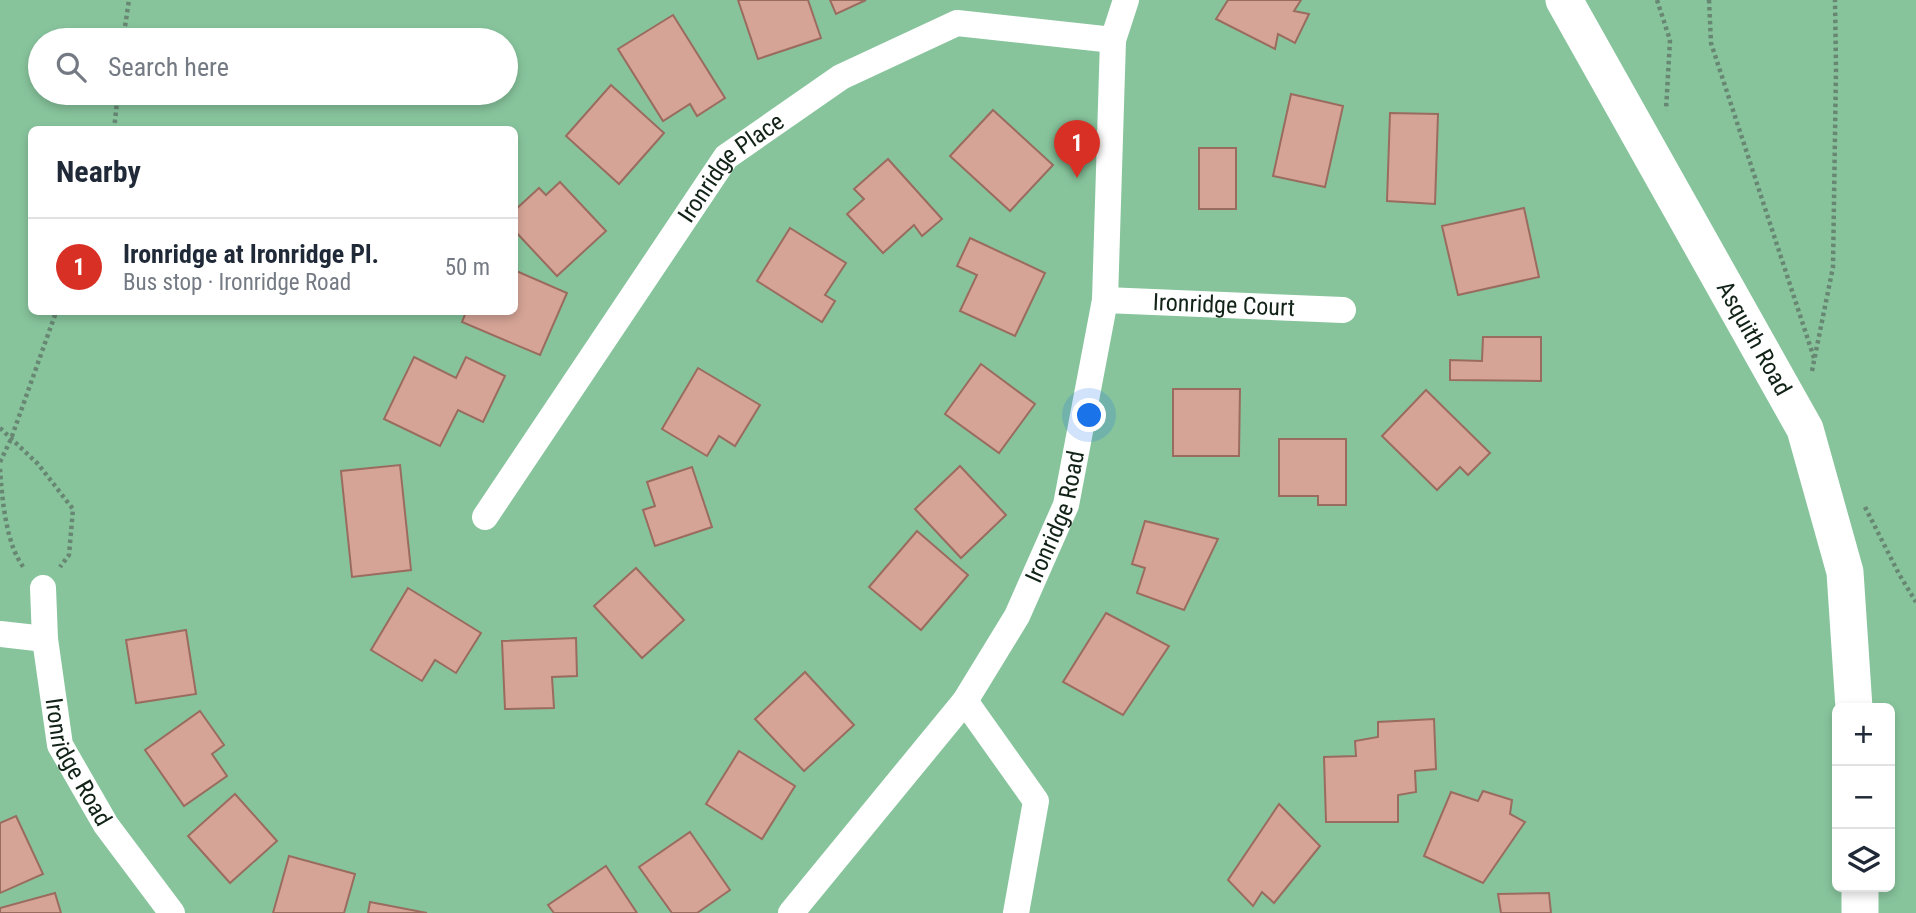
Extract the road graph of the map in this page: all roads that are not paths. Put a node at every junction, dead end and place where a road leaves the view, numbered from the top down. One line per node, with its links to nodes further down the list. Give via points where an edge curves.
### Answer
1 (1126, 0): 3 (street, Ironridge Road)
2 (1563, 0): 11 (street, Asquith Road, via 1805,429 1845,572)
3 (1114, 40): 4 (street, Ironridge Road); 6 (street, Ironridge Place, via 957,23 841,78 726,157)
4 (1105, 300): 5 (street, Ironridge Court); 10 (street, Ironridge Road, via 1066,505 1017,616)
5 (1343, 310)
6 (485, 517)
7 (43, 588): 9 (street, Ironridge Road)
8 (0, 634): 9 (street)
9 (45, 639): 13 (street, Ironridge Road, via 60,745 106,825)
10 (965, 701): 14 (street, Ironridge Road); 15 (street, via 1036,801)
11 (1854, 703)
12 (1860, 892): 16 (street)
13 (172, 913)
14 (791, 913)
15 (1016, 913)
16 (1860, 913)

